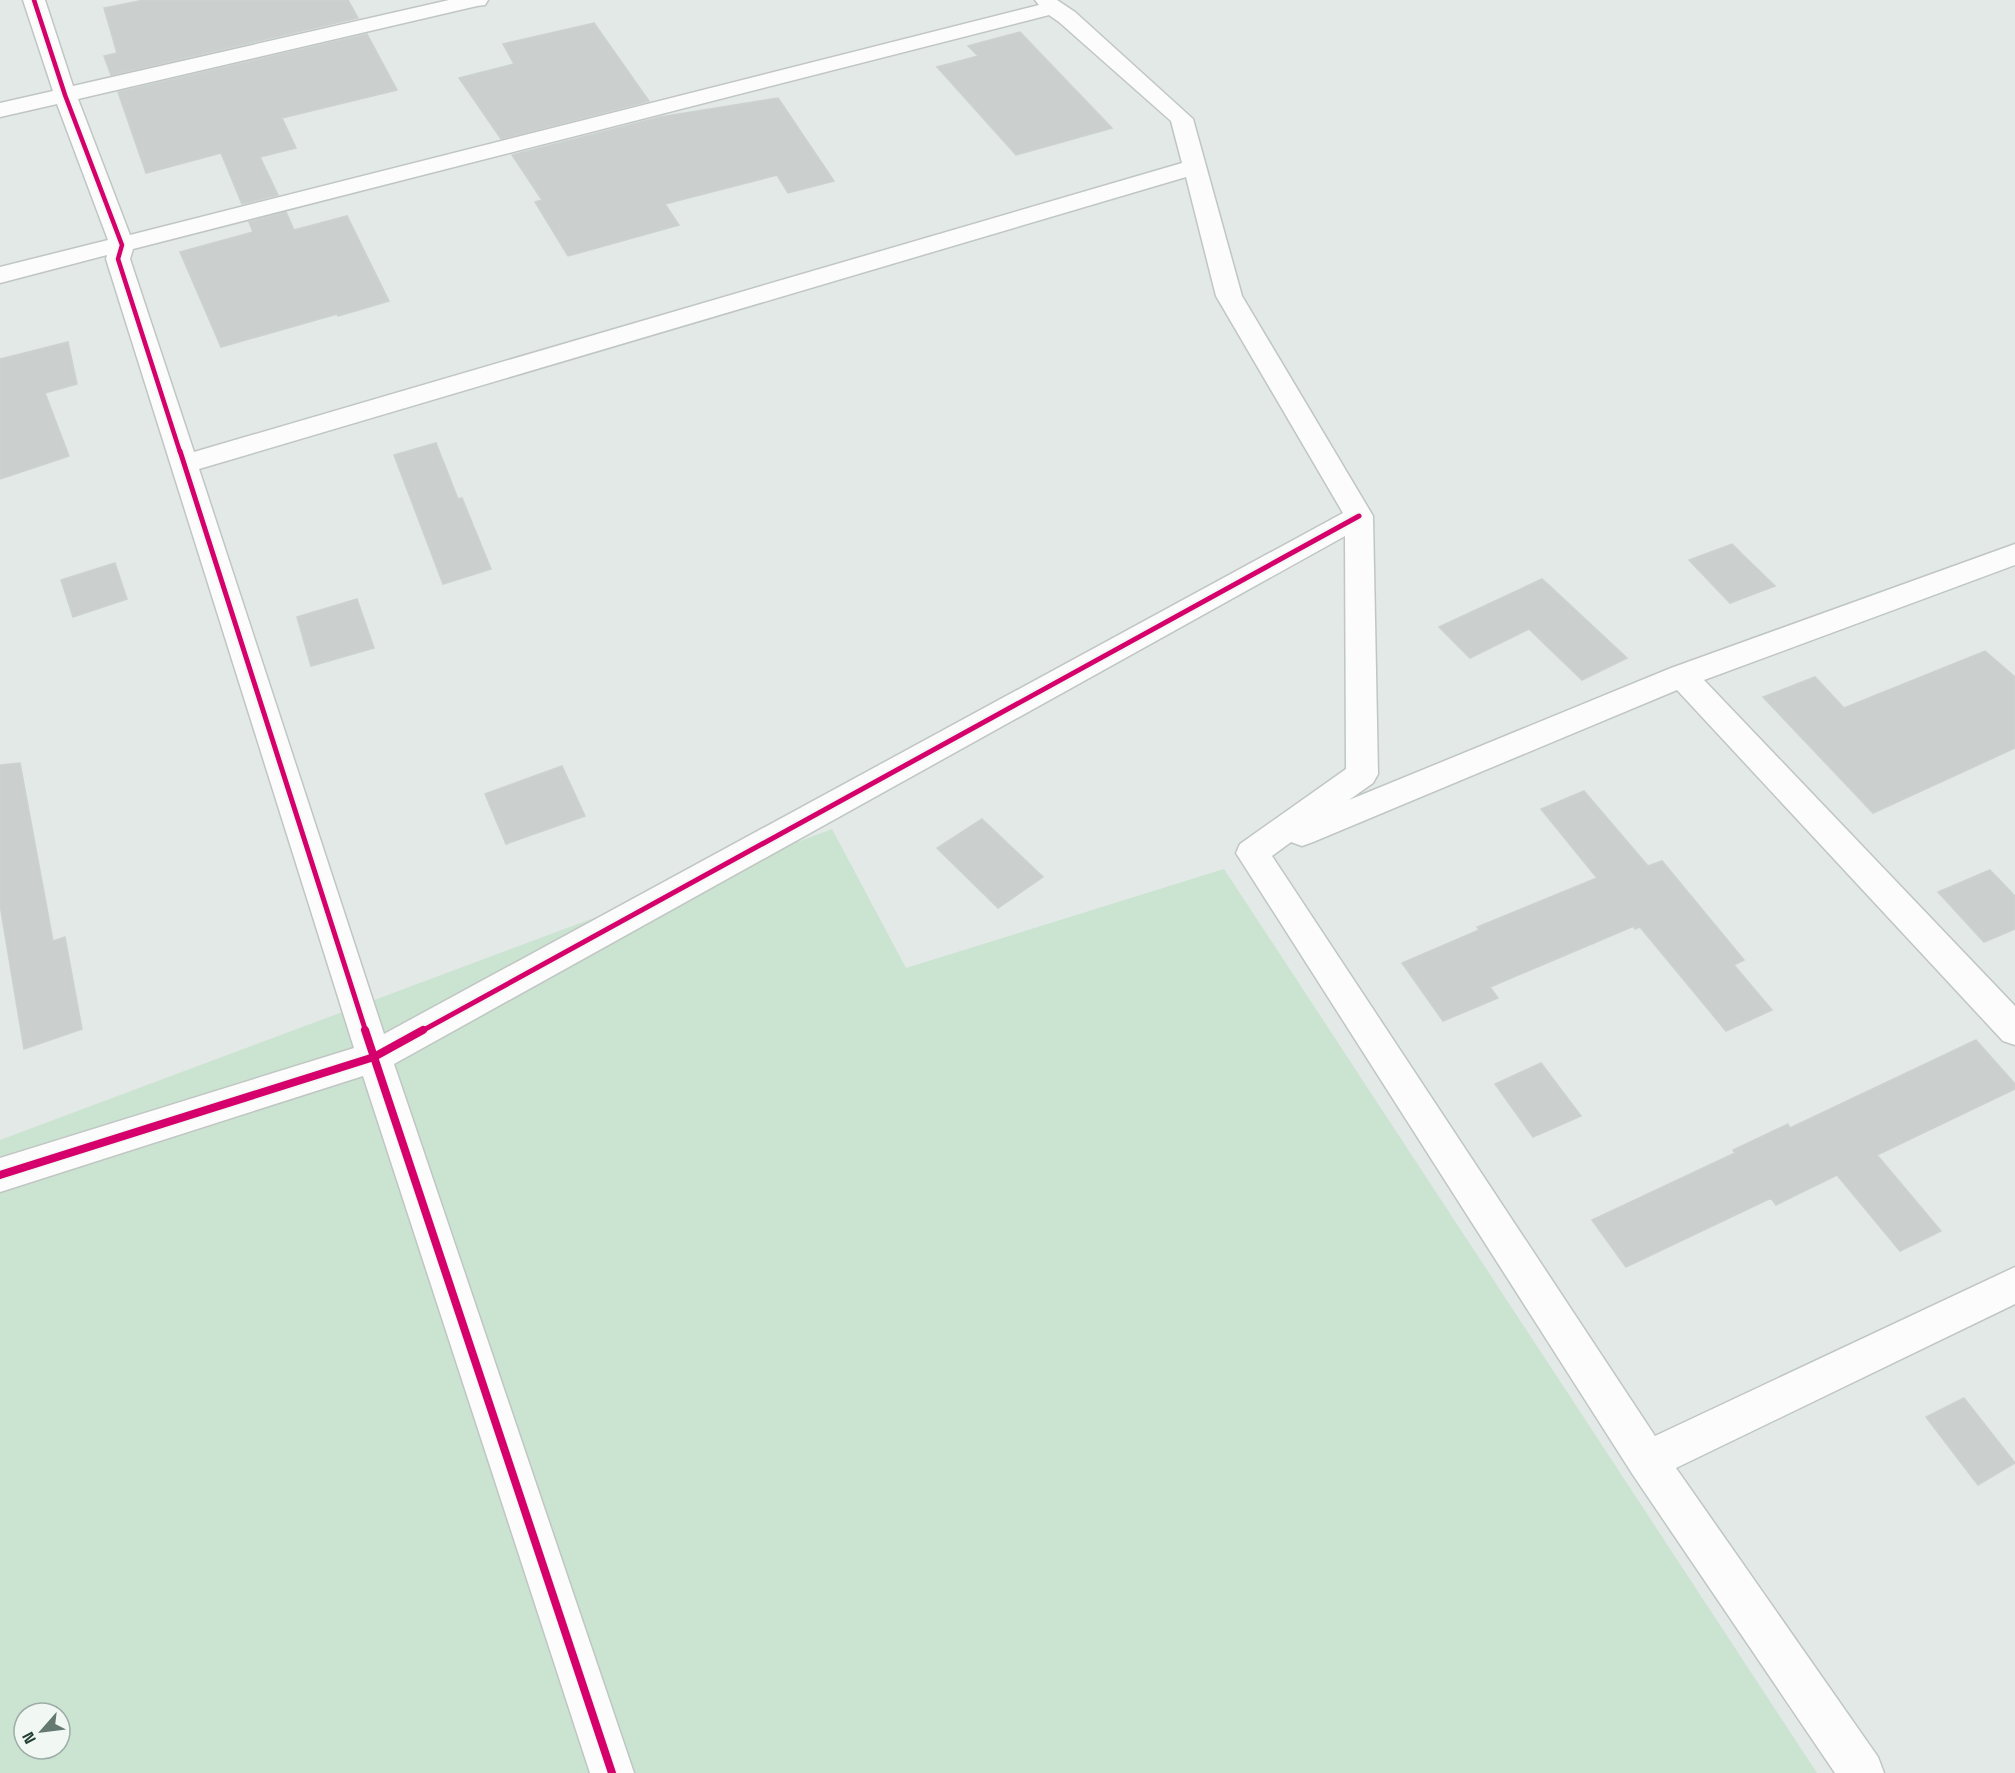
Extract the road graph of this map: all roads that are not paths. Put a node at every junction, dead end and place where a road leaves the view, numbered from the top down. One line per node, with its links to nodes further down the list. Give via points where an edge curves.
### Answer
1 (34, 0): 4 (street)
2 (477, 0): 4 (street)
3 (1049, 4): 6 (street, via 1182,119); 7 (street)
4 (64, 95): 5 (street); 7 (street)
5 (0, 110)
6 (1195, 167): 9 (street); 10 (street, via 1229,296)
7 (122, 244): 8 (street); 9 (street, via 117,260)
8 (0, 275)
9 (185, 464): 15 (street)
10 (1359, 516): 13 (street, via 1362,774); 15 (street)
11 (2015, 554): 12 (street)
12 (1682, 676): 13 (street); 14 (street)
13 (1252, 853): 18 (street)
14 (2015, 1030)
15 (375, 1057): 16 (street); 19 (street)
16 (0, 1175)
17 (2015, 1285): 18 (street)
18 (1647, 1461): 20 (street)
19 (612, 1773)
20 (1862, 1773)

